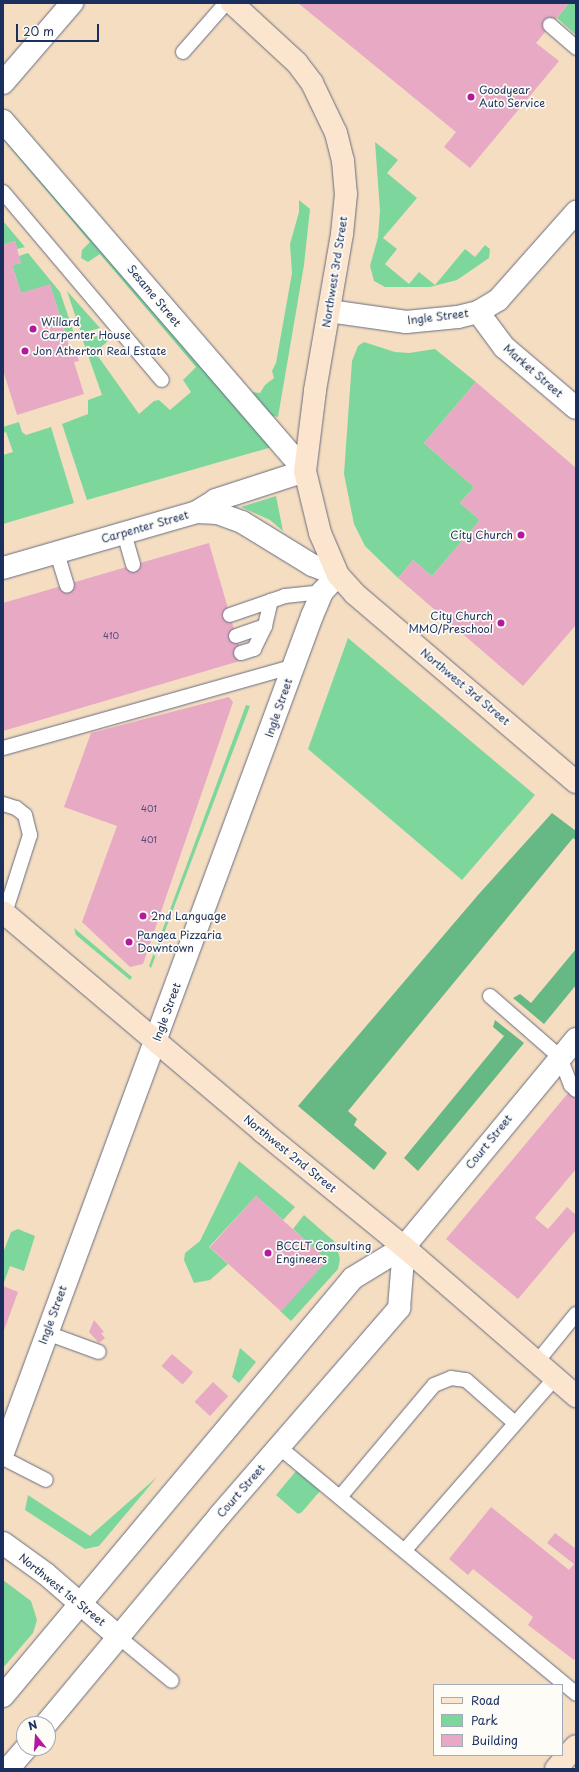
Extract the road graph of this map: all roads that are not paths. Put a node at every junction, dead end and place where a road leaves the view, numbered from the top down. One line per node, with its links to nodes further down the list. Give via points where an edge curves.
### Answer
1 (72, 3): 7 (street)
2 (226, 3): 6 (lane)
3 (232, 3): 11 (main road, Northwest 3rd Street, via 297,63 321,98 336,133 343,161 346,194)
4 (550, 25): 5 (lane)
5 (576, 48)
6 (183, 52)
7 (3, 83)
8 (3, 121): 15 (street, Sesame Street)
9 (3, 192): 13 (lane)
10 (576, 212): 12 (street, Ingle Street, via 498,300)
11 (329, 311): 12 (street, Ingle Street, via 406,322 458,317); 15 (main road, Northwest 3rd Street)
12 (478, 312): 14 (street, Market Street, via 504,347)
13 (162, 380)
14 (576, 408)
15 (305, 471): 16 (street, Carpenter Street, via 216,500); 21 (main road, Northwest 3rd Street, via 320,533)
16 (197, 512): 17 (street, Carpenter Street); 21 (street, Northwest 3rd Street, via 216,513 242,522 312,565)
17 (124, 533): 18 (street, Carpenter Street); 19 (lane)
18 (57, 552): 20 (street, Carpenter Street); 22 (lane)
19 (133, 565)
20 (3, 568)
21 (338, 575): 23 (street, Ingle Street); 31 (main road, Northwest 3rd Street, via 355,594)
22 (68, 585)
23 (322, 592): 24 (lane, via 285,596); 29 (street, Ingle Street)
24 (271, 601): 25 (lane); 26 (lane)
25 (230, 615)
26 (265, 626): 27 (lane); 28 (lane, via 254,649)
27 (236, 636)
28 (241, 653)
29 (294, 666): 30 (lane); 36 (street, Ingle Street)
30 (3, 748)
31 (576, 782)
32 (3, 804): 33 (lane, via 16,808 25,815 30,835)
33 (4, 913): 36 (main road, Northwest 2nd Street)
34 (490, 996): 37 (lane)
35 (576, 1039): 37 (street, Court Street)
36 (156, 1042): 39 (main road, Northwest 2nd Street); 41 (street, Ingle Street)
37 (560, 1057): 38 (lane, via 571,1085); 39 (street, Court Street)
38 (576, 1090)
39 (404, 1247): 43 (main road, Northwest 2nd Street); 47 (street, Court Street, via 399,1308); 54 (street, Court Street, via 353,1278)
40 (576, 1314): 43 (lane)
41 (47, 1333): 42 (lane); 48 (street, Ingle Street)
42 (99, 1352)
43 (537, 1362): 44 (main road, Northwest 2nd Street)
44 (555, 1378): 45 (main road, Northwest 2nd Street); 46 (lane)
45 (576, 1396)
46 (515, 1423): 51 (lane, via 466,1380 445,1380 434,1385); 53 (lane)
47 (279, 1446): 51 (lane); 55 (street, Court Street)
48 (3, 1453)
49 (3, 1458): 50 (lane)
50 (46, 1480)
51 (340, 1496): 53 (lane)
52 (3, 1543): 54 (street, Northwest 1st Street, via 46,1574)
53 (405, 1550): 57 (lane)
54 (80, 1604): 55 (street, Northwest 1st Street); 58 (street, Court Street)
55 (120, 1638): 56 (lane); 59 (street, Court Street)
56 (172, 1681)
57 (576, 1694)
58 (3, 1696)
59 (53, 1716)
60 (576, 1746): 62 (main road)
61 (19, 1756): 63 (street)
62 (556, 1762)
63 (8, 1769)

